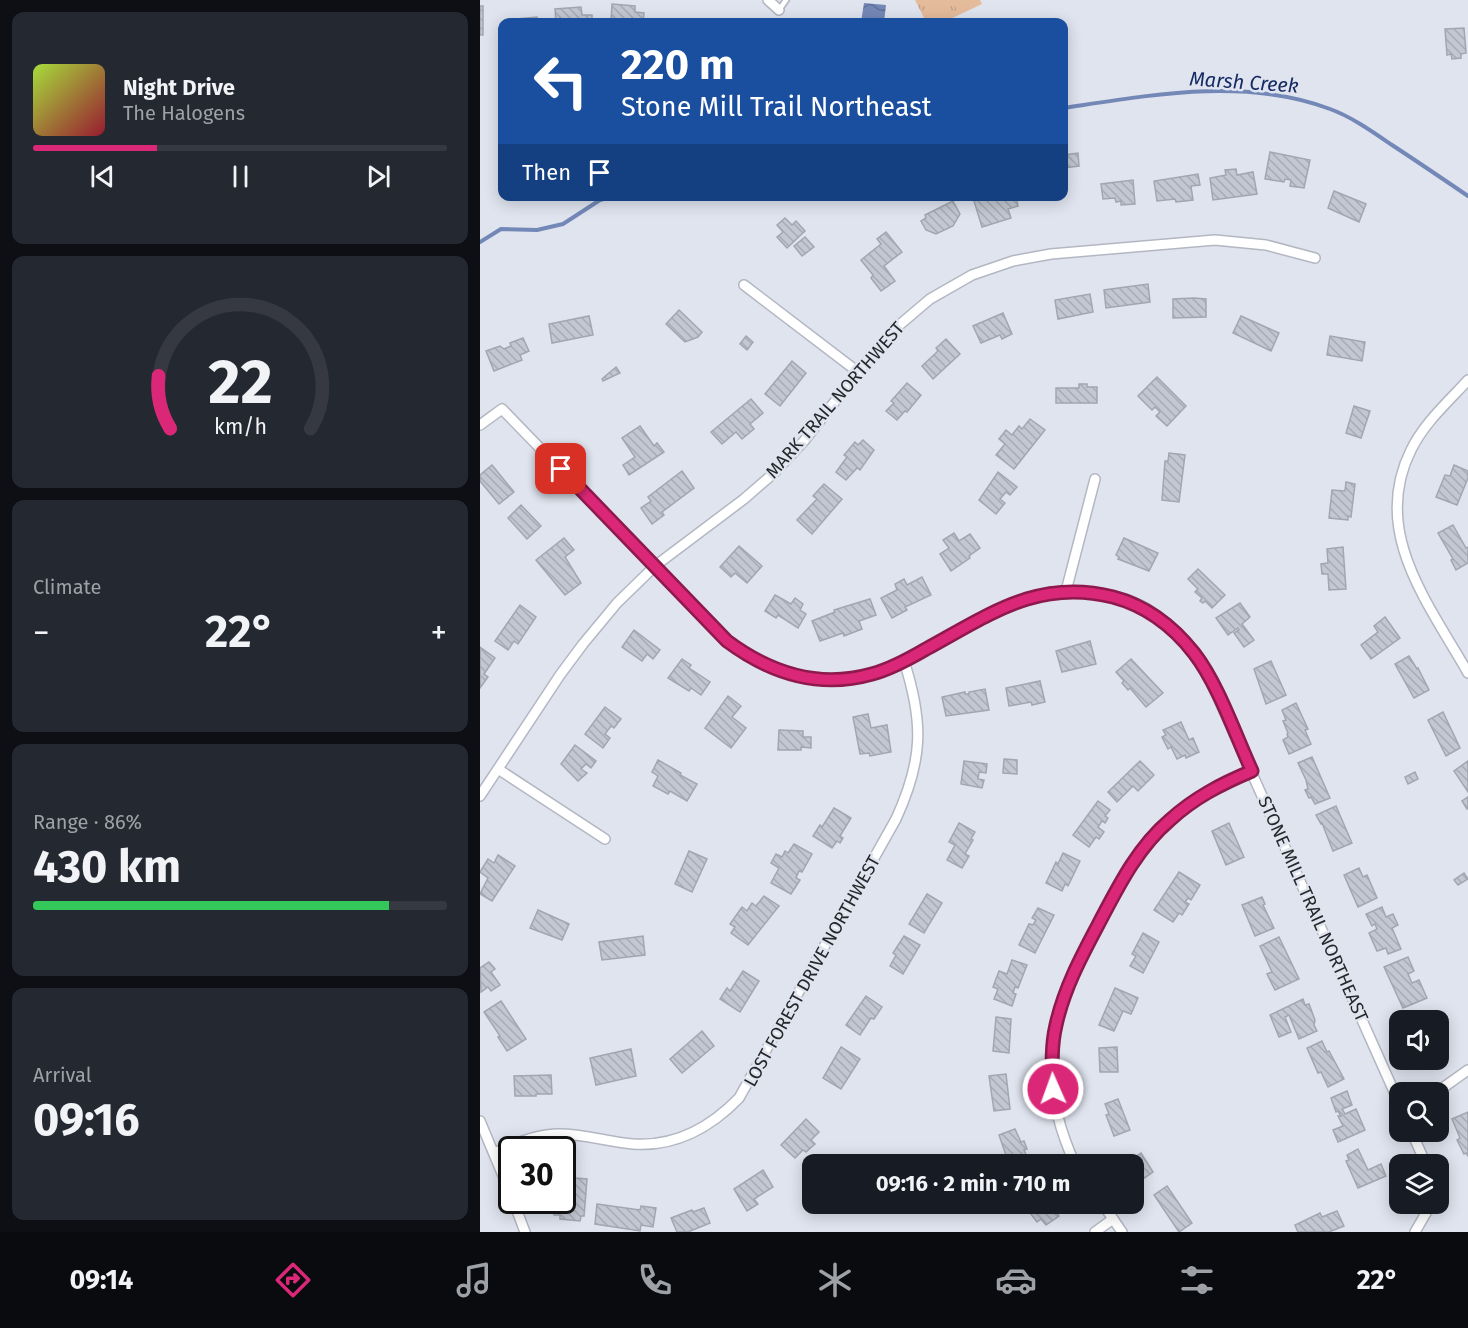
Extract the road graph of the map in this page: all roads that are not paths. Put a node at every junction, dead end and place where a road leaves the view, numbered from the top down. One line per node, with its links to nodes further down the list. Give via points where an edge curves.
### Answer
1 (768, 0): 3 (street)
2 (786, 0): 3 (lane)
3 (779, 10)
4 (1315, 258): 6 (street, MARK TRAIL NORTHWEST, via 1266,245 1215,240 1051,254 1013,261 972,275 930,299 897,327)
5 (744, 285): 6 (street)
6 (858, 372): 10 (street, MARK TRAIL NORTHWEST, via 774,473)
7 (1468, 380): 13 (street, via 1426,425 1411,450 1400,484 1397,519 1400,543 1412,574)
8 (480, 425): 10 (street, STONE MILL TRAIL NORTHEAST, via 502,409)
9 (1095, 479): 11 (street)
10 (655, 566): 12 (street, STONE MILL TRAIL NORTHEAST, via 727,641 774,669 808,678 841,679 873,674); 14 (street, MARK TRAIL NORTHWEST, via 583,644)
11 (1066, 591): 12 (street, STONE MILL TRAIL NORTHEAST, via 1010,604); 15 (street, STONE MILL TRAIL NORTHEAST, via 1128,601 1153,613 1175,632 1208,675)
12 (904, 662): 22 (street, LOST FOREST DRIVE NORTHWEST, via 919,727 908,794 739,1098 709,1124 669,1141 633,1144 555,1134 525,1139)
13 (1468, 673)
14 (498, 769): 16 (street, MARK TRAIL NORTHWEST); 17 (street)
15 (1252, 771): 19 (street, STONE MILL TRAIL NORTHEAST); 23 (street, via 1194,800 1146,844 1120,882 1074,971 1059,1011 1052,1058 1058,1119)
16 (480, 796)
17 (605, 839)
18 (1468, 1070): 20 (street)
19 (1390, 1082)
20 (1449, 1083)
21 (480, 1120): 22 (street)
22 (494, 1153): 24 (street)
23 (1070, 1154)
24 (498, 1163)
25 (518, 1214): 29 (street)
26 (1110, 1214): 28 (street)
27 (1425, 1214): 32 (street)
28 (1113, 1219): 30 (street); 31 (street)
29 (525, 1232)
30 (1095, 1232)
31 (1122, 1232)
32 (1415, 1232)

